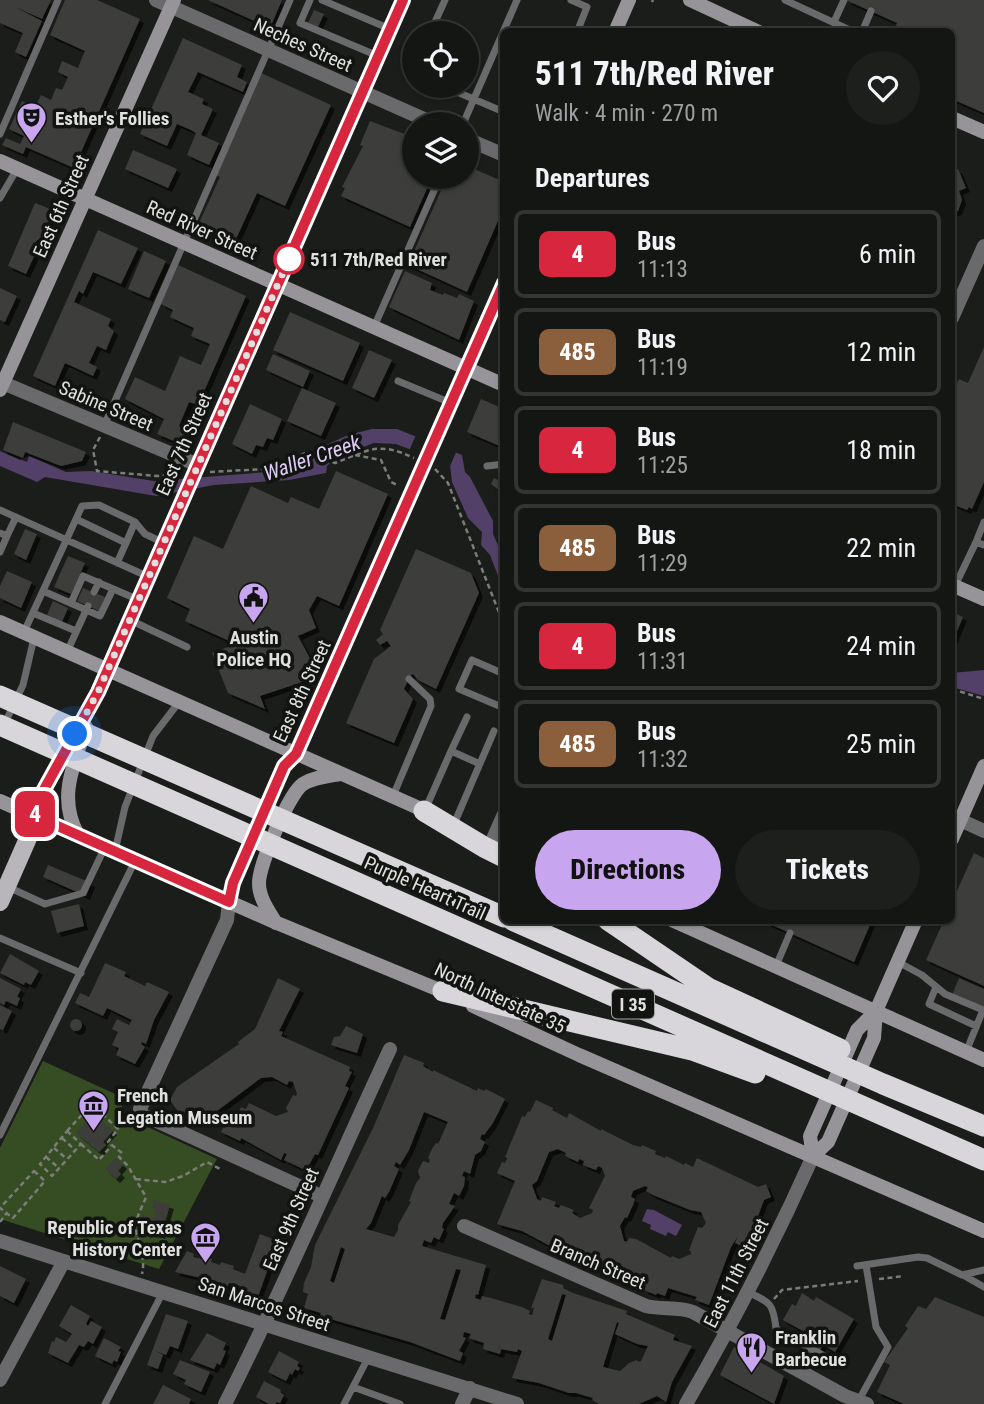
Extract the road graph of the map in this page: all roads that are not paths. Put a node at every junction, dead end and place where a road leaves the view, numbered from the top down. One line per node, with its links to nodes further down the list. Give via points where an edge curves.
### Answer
1 (58, 0): 34 (lane)
2 (156, 0): 14 (street, Neches Street)
3 (290, 0): 25 (lane)
4 (310, 0): 26 (lane, via 300,23)
5 (322, 0): 23 (lane)
6 (403, 0): 23 (main road, East 7th Street)
7 (444, 0): 16 (lane)
8 (517, 0): 19 (lane)
9 (571, 0): 20 (lane, via 587,7)
10 (629, 0): 21 (main road)
11 (690, 0): 17 (main road)
12 (785, 0): 18 (lane)
13 (844, 0): 18 (lane)
14 (173, 4): 25 (street, Neches Street); 41 (main road, East 6th Street)
15 (871, 11): 22 (lane)
16 (435, 21)
17 (734, 26)
18 (838, 26)
19 (505, 28)
20 (579, 28)
21 (617, 28)
22 (864, 28)
23 (390, 29): 26 (main road, East 7th Street)
24 (500, 38): 28 (lane)
25 (268, 50): 27 (street, Neches Street); 42 (lane)
26 (379, 56): 27 (main road, East 7th Street)
27 (363, 92): 30 (street, Neches Street); 44 (main road, East 7th Street)
28 (473, 99): 29 (lane); 31 (lane)
29 (500, 110)
30 (408, 112)
31 (468, 112)
32 (955, 119): 33 (main road)
33 (984, 132)
34 (0, 134)
35 (479, 144): 36 (street)
36 (500, 153)
37 (0, 161): 38 (main road, Red River Street)
38 (17, 169): 40 (lane); 41 (main road, Red River Street)
39 (435, 189): 47 (lane)
40 (0, 198)
41 (85, 199): 42 (main road, Red River Street); 51 (main road, East 6th Street)
42 (184, 243): 44 (main road, Red River Street); 53 (lane)
43 (984, 246): 46 (street)
44 (278, 285): 47 (main road, Red River Street); 54 (main road, East 7th Street)
45 (500, 292): 48 (main road, East 8th Street)
46 (955, 311)
47 (374, 328): 48 (main road, Red River Street)
48 (466, 369): 50 (main road, Red River Street); 52 (main road, East 8th Street)
49 (398, 381): 52 (lane)
50 (500, 384)
51 (1, 386): 53 (street, Sabine Street)
52 (451, 403): 100 (main road, East 8th Street)
53 (104, 426): 54 (street, Sabine Street)
54 (198, 464): 66 (main road, East 7th Street)
55 (500, 464): 56 (lane)
56 (487, 466)
57 (0, 510): 58 (lane)
58 (16, 517): 62 (lane); 63 (lane)
59 (76, 519): 60 (lane, via 82,506 99,505); 63 (lane); 64 (lane)
60 (135, 522): 64 (lane); 66 (lane, via 145,534)
61 (984, 522): 65 (lane)
62 (4, 535): 68 (lane)
63 (66, 540): 69 (lane); 75 (lane)
64 (126, 542): 69 (lane)
65 (976, 542): 67 (lane); 71 (lane)
66 (164, 543): 70 (main road, East 7th Street)
67 (984, 545)
68 (0, 552)
69 (117, 563): 70 (lane)
70 (149, 577): 78 (main road, East 7th Street)
71 (955, 581)
72 (99, 582): 74 (lane); 76 (lane); 79 (lane, via 83,576)
73 (955, 586): 77 (main road)
74 (113, 589): 78 (lane); 80 (lane, via 100,617)
75 (43, 592): 79 (lane); 81 (lane)
76 (94, 592)
77 (984, 599)
78 (138, 600): 82 (main road, East 7th Street)
79 (71, 603): 80 (lane)
80 (87, 608): 84 (lane)
81 (33, 613): 84 (lane); 85 (lane)
82 (130, 620): 86 (lane); 88 (main road, East 7th Street)
83 (0, 622): 85 (main road)
84 (76, 631): 87 (lane)
85 (29, 635): 87 (main road); 98 (lane, via 23,685)
86 (187, 647)
87 (67, 652): 88 (main road)
88 (108, 670): 91 (main road, East 7th Street); 93 (main road)
89 (500, 672): 94 (lane, via 472,660 459,689)
90 (409, 679): 104 (lane, via 430,699 431,706)
91 (98, 692): 107 (main road, East 7th Street, via 41,795); 111 (main road, via 68,789 69,816)
92 (0, 696): 117 (highway, Purple Heart Trail)
93 (179, 702): 100 (main road); 113 (lane, via 153,736)
94 (500, 706)
95 (467, 718): 99 (lane)
96 (0, 725): 137 (highway, Purple Heart Trail / I 35)
97 (494, 731): 101 (lane)
98 (0, 735)
99 (451, 751): 101 (lane); 106 (lane)
100 (296, 754): 103 (main road); 116 (main road, East 8th Street, via 284,766)
101 (480, 764): 108 (lane)
102 (984, 766): 109 (main road)
103 (342, 774): 104 (main road); 118 (main road, via 309,781 290,797 259,884 262,900)
104 (393, 797): 106 (main road)
105 (0, 801): 107 (main road, North Interstate 35)
106 (424, 811): 108 (main road); 112 (highway, via 484,847)
107 (35, 816): 111 (main road, North Interstate 35); 115 (main road, East 7th Street)
108 (454, 824): 112 (main road)
109 (956, 827): 110 (street)
110 (984, 831)
111 (78, 835): 113 (main road, North Interstate 35)
112 (500, 848)
113 (110, 849): 114 (main road, North Interstate 35); 115 (lane, via 83,893 45,904)
114 (135, 861): 116 (main road, North Interstate 35); 127 (lane)
115 (3, 894)
116 (229, 902): 118 (main road, North Interstate 35); 140 (street, East 8th Street, via 227,920 141,1114)
117 (500, 915)
118 (277, 923): 129 (main road, North Interstate 35)
119 (521, 924): 135 (highway, Purple Heart Trail / I 35)
120 (613, 924): 135 (highway, via 708,988 875,1065)
121 (684, 924): 126 (main road)
122 (914, 924): 125 (main road, East 11th Street)
123 (790, 933): 126 (lane)
124 (0, 939): 127 (lane)
125 (898, 962): 128 (lane); 130 (main road, East 11th Street)
126 (775, 967): 130 (main road)
127 (80, 973): 136 (lane)
128 (936, 987): 131 (lane, via 983,1010); 131 (lane, via 929,1004)
129 (443, 991): 137 (highway, via 692,1050 850,1114); 138 (main road, North Interstate 35)
130 (876, 1012): 133 (main road); 138 (main road, East 11th Street, via 874,1038 828,1142); 138 (main road, East 11th Street, via 857,1030 810,1136)
131 (976, 1026): 133 (lane)
132 (390, 1049): 140 (street, East 9th Street)
133 (966, 1052): 134 (main road)
134 (984, 1060)
135 (984, 1126)
136 (0, 1135)
137 (952, 1145): 139 (highway, Purple Heart Trail / I 35)
138 (813, 1156): 142 (main road, North Interstate 35); 149 (street, East 11th Street)
139 (984, 1160)
140 (321, 1196): 150 (street, East 9th Street)
141 (464, 1226): 151 (street, Branch Street, via 646,1306 684,1309)
142 (984, 1231)
143 (0, 1241): 144 (street, San Marcos Street)
144 (64, 1261): 148 (street, San Marcos Street); 154 (street)
145 (984, 1270): 146 (lane)
146 (962, 1275): 147 (lane); 157 (lane, via 928,1258 862,1265 869,1280 876,1327 888,1347)
147 (984, 1287)
148 (163, 1292): 150 (street, San Marcos Street); 158 (lane)
149 (748, 1292): 151 (street, East 11th Street); 153 (lane, via 771,1305 780,1332)
150 (266, 1324): 152 (street, San Marcos Street); 159 (street, East 9th Street)
151 (728, 1331): 157 (street, Branch Street); 164 (street, East 11th Street)
152 (369, 1358): 155 (lane); 156 (street, San Marcos Street)
153 (836, 1362)
154 (0, 1380)
155 (353, 1387): 160 (lane); 161 (lane)
156 (470, 1388): 162 (street); 163 (street, San Marcos Street)
157 (860, 1403)
158 (105, 1404)
159 (225, 1404)
160 (344, 1404)
161 (400, 1404)
162 (462, 1404)
163 (517, 1404)
164 (687, 1404)

